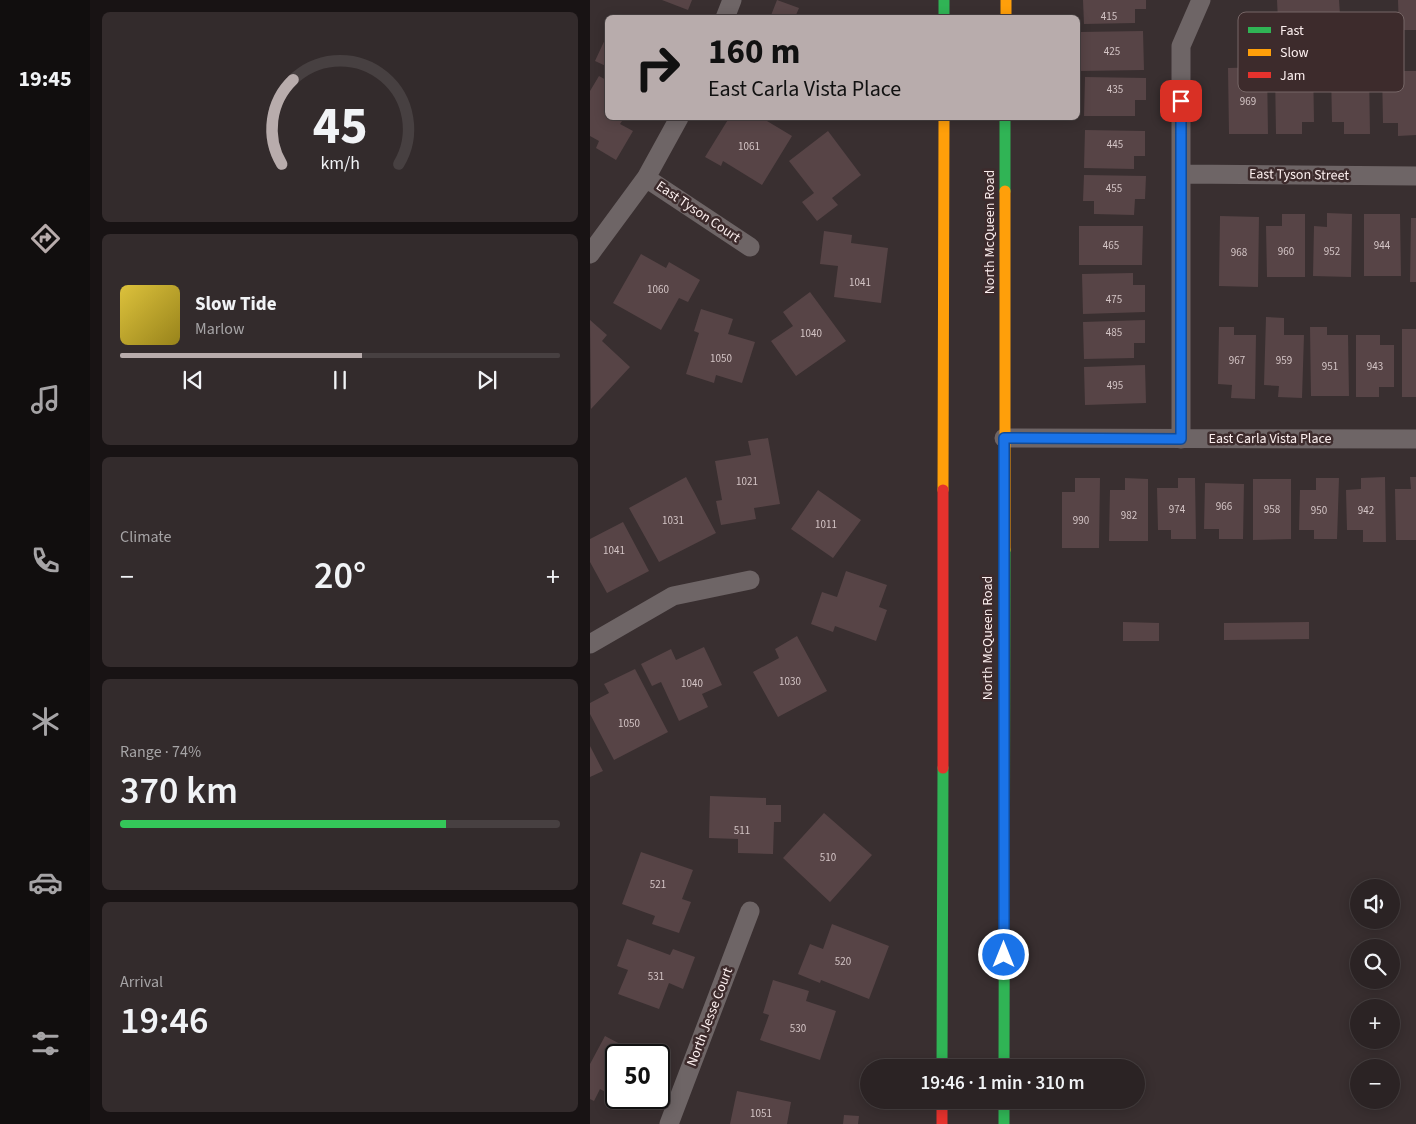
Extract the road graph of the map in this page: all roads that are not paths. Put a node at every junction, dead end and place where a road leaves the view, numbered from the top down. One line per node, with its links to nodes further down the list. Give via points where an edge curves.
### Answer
1 (732, 0): 5 (street)
2 (944, 0): 6 (main road)
3 (1006, 0): 7 (main road)
4 (1201, 0): 11 (street, via 1181,46)
5 (726, 15)
6 (944, 15)
7 (1006, 15)
8 (678, 120): 13 (street)
9 (944, 120): 22 (main road)
10 (1005, 120): 16 (main road, North McQueen Road)
11 (1182, 174): 12 (street, East Tyson Street); 17 (street)
12 (1416, 176)
13 (646, 178): 14 (street, East Tyson Court); 15 (street)
14 (750, 247)
15 (590, 254)
16 (1004, 438): 17 (street, East Carla Vista Place); 23 (main road, North McQueen Road)
17 (1181, 439): 18 (street, East Carla Vista Place)
18 (1416, 439)
19 (750, 580): 20 (street, via 673,596)
20 (590, 644)
21 (750, 911): 26 (street, North Jesse Court)
22 (942, 1059)
23 (1004, 1059)
24 (942, 1109): 27 (main road)
25 (1004, 1109): 28 (main road)
26 (669, 1124)
27 (942, 1124)
28 (1004, 1124)

